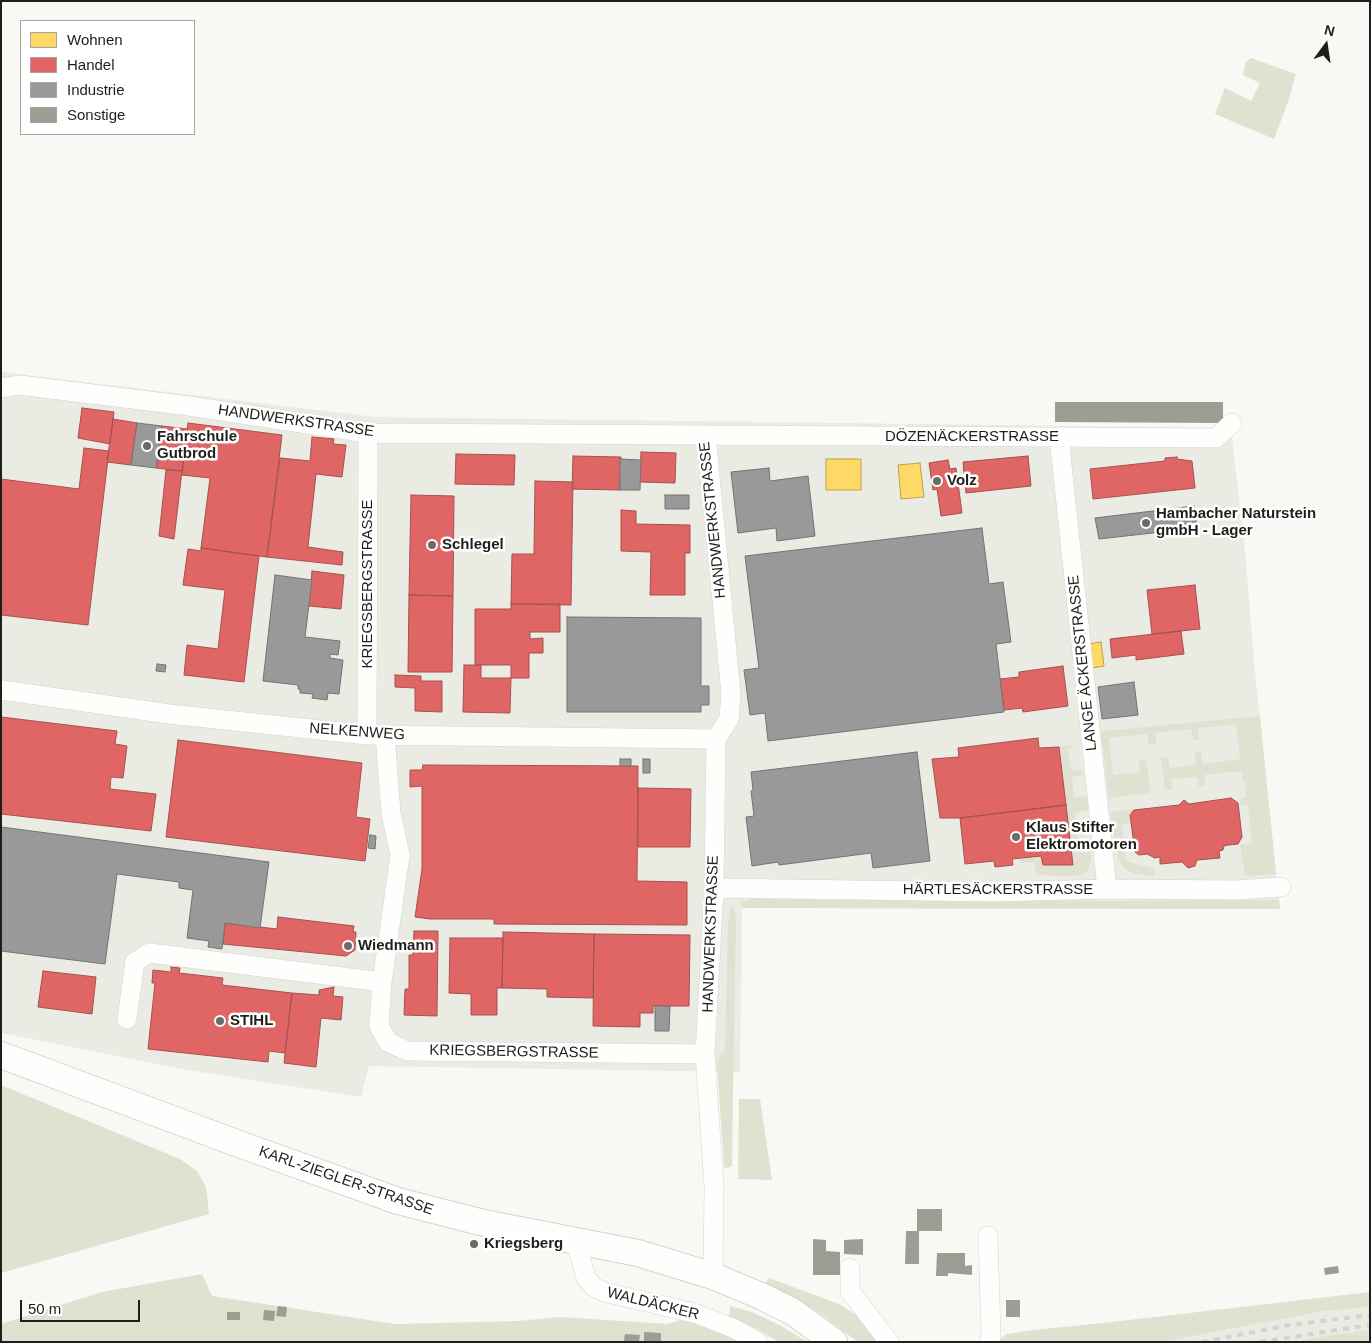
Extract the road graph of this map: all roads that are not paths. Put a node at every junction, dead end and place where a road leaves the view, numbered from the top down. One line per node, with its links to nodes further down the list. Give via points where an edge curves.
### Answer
1 (1, 388): 3 (street, HANDWERKSTRASSE, via 19,385 38,387)
2 (1232, 423): 5 (street, DÖZENÄCKERSTRASSE, via 1216,438)
3 (368, 433): 4 (street, HANDWERKSTRASSE); 7 (street, KRIEGSBERGSTRASSE)
4 (706, 435): 5 (street, DÖZENÄCKERSTRASSE); 8 (street, HANDWERKSTRASSE, via 732,694 729,719)
5 (1059, 437): 11 (street, LANGE ÄCKERSTRASSE)
6 (1, 690): 7 (street, NELKENWEG, via 169,714)
7 (376, 736): 8 (street, NELKENWEG); 12 (street, KRIEGSBERGSTRASSE, via 400,855)
8 (716, 739): 10 (street, HANDWERKSTRASSE)
9 (1281, 886): 11 (street, HÄRTLESÄCKERSTRASSE, via 1237,890)
10 (714, 888): 11 (street, HÄRTLESÄCKERSTRASSE, via 994,892); 14 (street, HANDWERKSTRASSE)
11 (1107, 889)
12 (382, 982): 13 (street, via 149,953 135,962); 14 (street, KRIEGSBERGSTRASSE, via 379,1026 388,1042 407,1051)
13 (128, 1019)
14 (705, 1054): 19 (street, HANDWERKSTRASSE, via 714,1186)
15 (1, 1055): 17 (street, KARL-ZIEGLER-STRASSE, via 398,1201 475,1221)
16 (988, 1236): 23 (street)
17 (576, 1241): 19 (street, KARL-ZIEGLER-STRASSE, via 638,1253); 20 (street, WALDÄCKER, via 586,1278 594,1287 694,1313)
18 (850, 1268): 22 (street, via 850,1291)
19 (713, 1276): 21 (street, KARL-ZIEGLER-STRASSE, via 792,1312)
20 (758, 1342)
21 (834, 1342)
22 (889, 1342)
23 (990, 1342)

